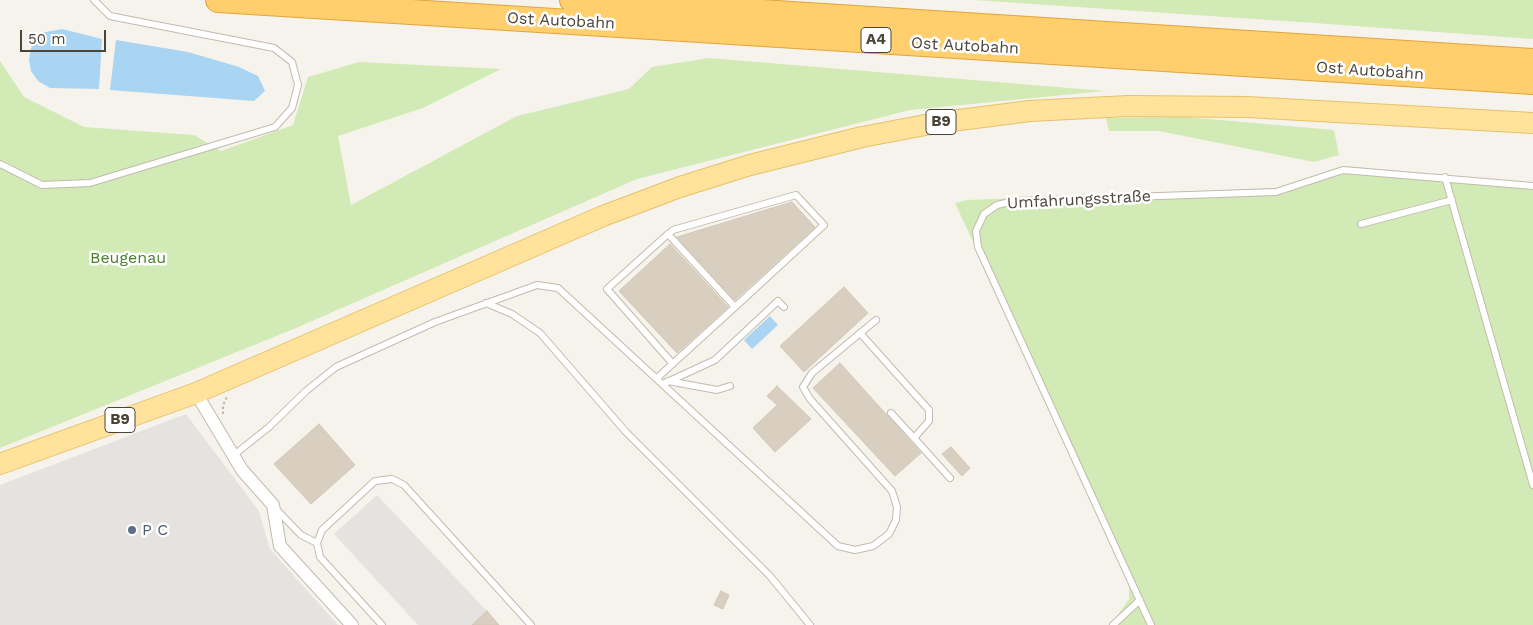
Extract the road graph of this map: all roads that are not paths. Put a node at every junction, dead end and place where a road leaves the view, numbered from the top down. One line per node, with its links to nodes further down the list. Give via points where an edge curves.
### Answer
1 (94, 0): 7 (lane, via 110,16 274,48 292,62 298,85 292,108 275,127 90,183 42,184)
2 (218, 0): 5 (highway, Ost Autobahn / A4)
3 (572, 0): 4 (highway, Ost Autobahn / A4)
4 (1533, 61)
5 (1533, 82)
6 (1533, 123): 22 (main road, B9, via 1257,108 1128,106 1030,111 936,122 750,165 680,187 603,216)
7 (0, 164)
8 (1445, 177): 9 (lane, Umfahrungsstraße); 10 (lane); 31 (lane, Umfahrungsstraße, via 1343,170 1276,192 1014,201 997,205 984,214 976,231 978,247)
9 (1533, 186)
10 (1452, 200): 11 (lane); 28 (lane)
11 (1361, 224)
12 (668, 234): 14 (lane); 14 (lane, via 682,227 796,195 824,225); 18 (lane, via 607,289)
13 (486, 303): 19 (lane, via 537,285 558,288); 25 (lane, via 435,322 336,367); 35 (lane, via 512,314 540,333 626,432 770,576)
14 (735, 307): 18 (lane)
15 (784, 307): 20 (lane, via 778,301 715,360)
16 (876, 320): 17 (lane)
17 (860, 333): 20 (lane, via 812,373 803,386 810,399 892,491 897,508 896,520 889,534 873,546 855,550 838,546); 24 (lane, via 929,410 929,421)
18 (673, 364): 19 (lane)
19 (657, 378): 20 (lane)
20 (666, 382): 21 (lane, via 717,390)
21 (730, 386)
22 (196, 393): 25 (street); 26 (main road, B9)
23 (891, 413): 24 (lane)
24 (914, 438): 27 (lane)
25 (234, 455): 29 (street, via 242,470)
26 (0, 464)
27 (950, 478)
28 (1533, 485)
29 (273, 505): 30 (lane, via 301,535); 32 (street, via 280,546)
30 (317, 543): 33 (lane, via 320,557); 34 (lane, via 322,530 375,481 392,479 404,484)
31 (1140, 600): 36 (lane); 37 (lane, Umfahrungsstraße)
32 (352, 625)
33 (382, 625)
34 (531, 625)
35 (810, 625)
36 (1113, 625)
37 (1151, 625)

